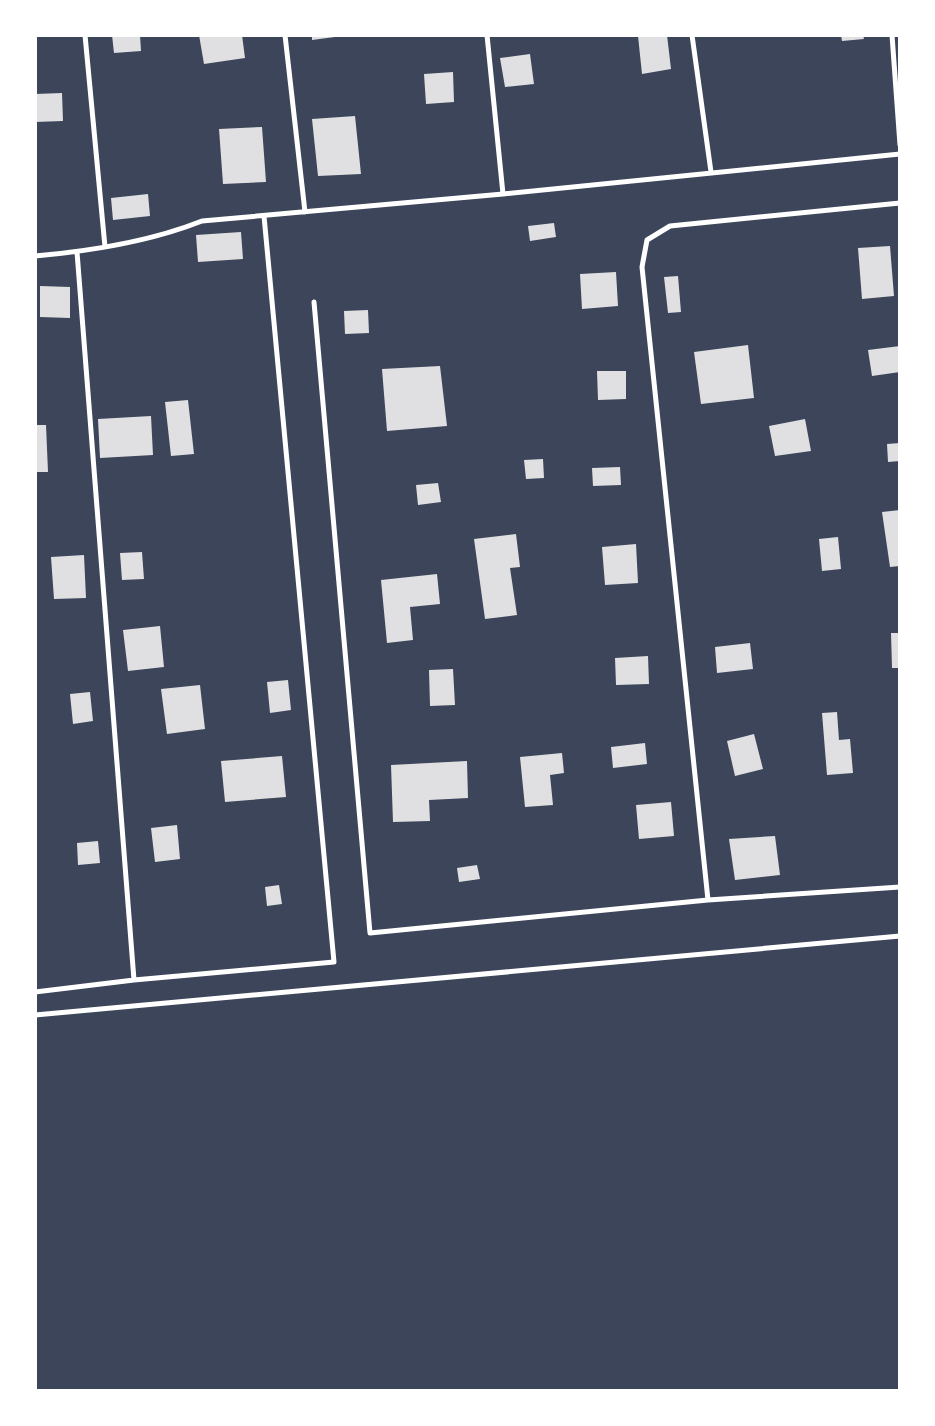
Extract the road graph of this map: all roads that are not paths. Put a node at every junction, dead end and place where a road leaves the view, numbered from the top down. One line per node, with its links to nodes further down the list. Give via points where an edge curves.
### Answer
1 (85, 35): 13 (lane)
2 (285, 35): 11 (lane)
3 (487, 35): 9 (lane)
4 (692, 35): 8 (lane)
5 (892, 35): 6 (lane)
6 (900, 145)
7 (900, 154): 8 (lane)
8 (711, 172): 9 (lane)
9 (503, 194): 11 (lane)
10 (900, 203): 18 (lane, via 670,226 647,240 642,267)
11 (305, 212): 12 (lane)
12 (264, 216): 13 (lane, via 202,221 168,234); 20 (lane, via 334,962)
13 (105, 247): 14 (lane)
14 (77, 252): 15 (lane); 20 (lane)
15 (35, 256)
16 (314, 302): 18 (lane, via 370,933)
17 (900, 887): 18 (lane)
18 (708, 900)
19 (900, 936): 22 (lane)
20 (134, 980): 21 (lane)
21 (35, 992)
22 (35, 1015)

